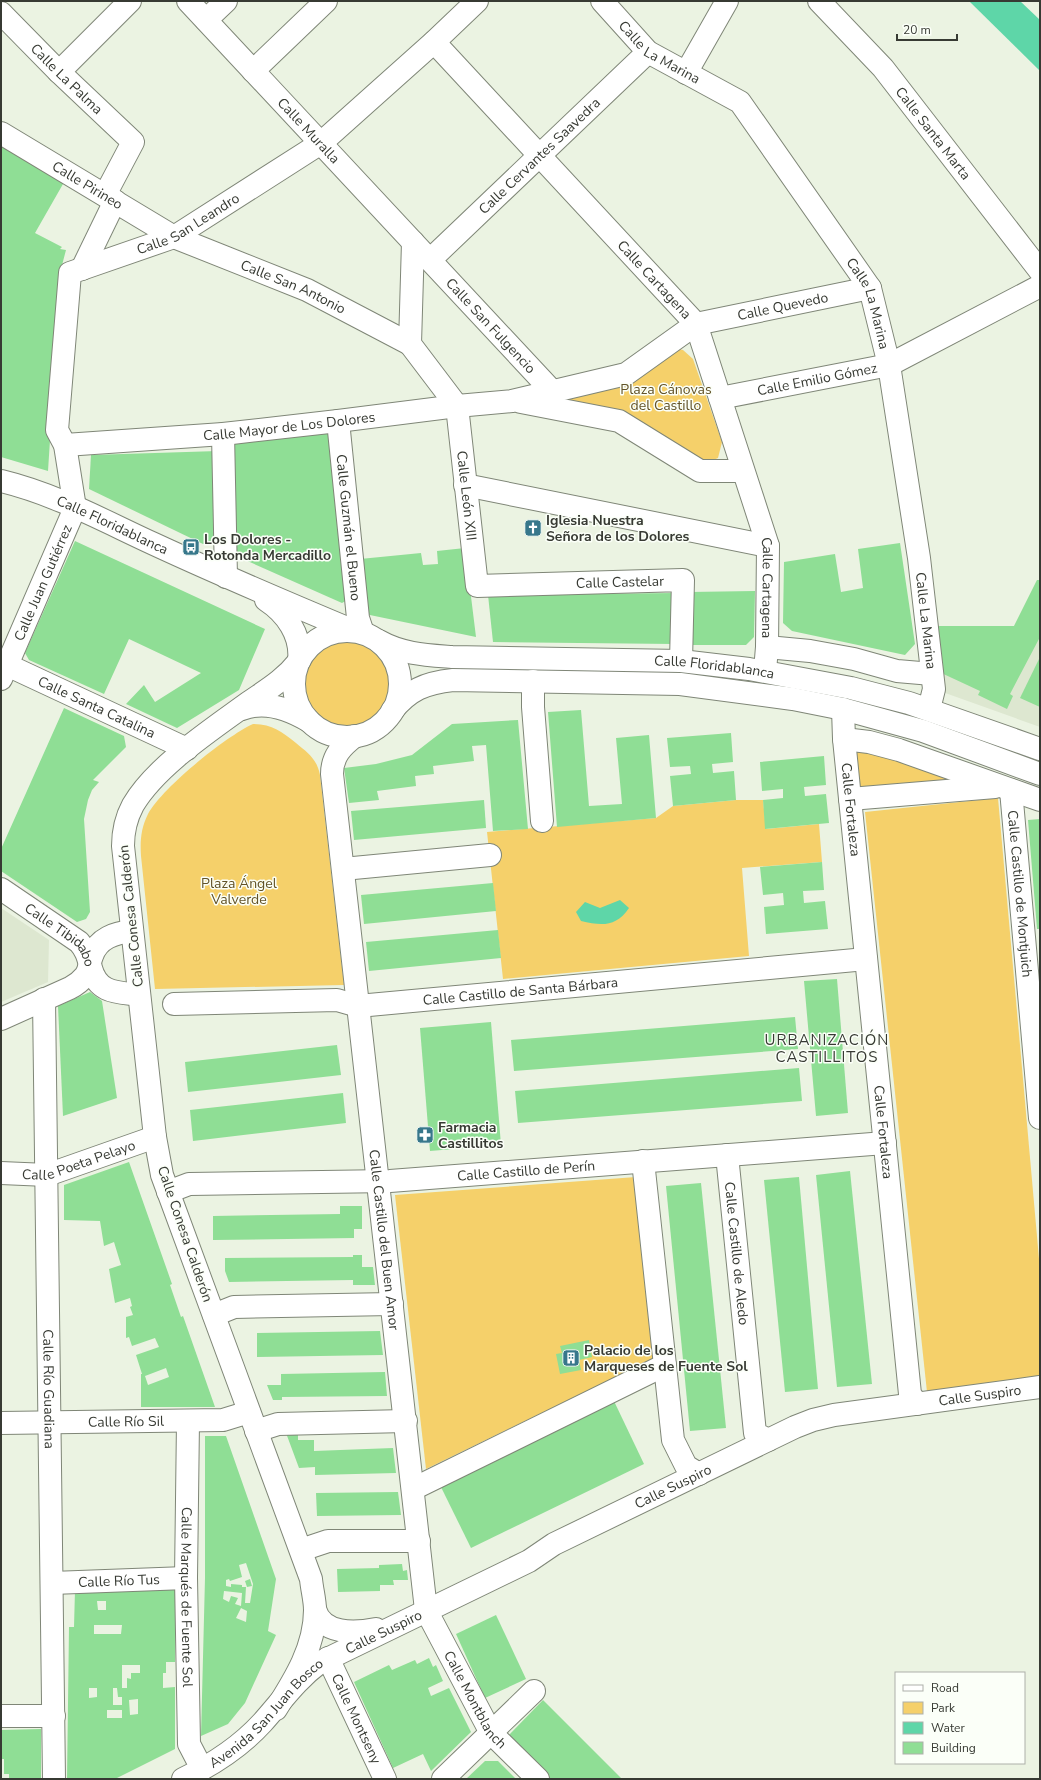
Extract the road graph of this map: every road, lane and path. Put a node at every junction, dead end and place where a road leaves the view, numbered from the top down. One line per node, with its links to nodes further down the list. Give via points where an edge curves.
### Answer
1 (130, 1): 14 (street)
2 (188, 1): 10 (street, Calle Muralla)
3 (226, 1): 10 (street)
4 (326, 1): 13 (street)
5 (477, 1): 11 (street, Calle San Leandro)
6 (602, 1): 12 (street, Calle La Marina)
7 (727, 1): 15 (street)
8 (819, 1): 24 (street, Calle Santa Marta, via 883,68)
9 (1, 13): 14 (street, Calle La Palma)
10 (206, 20): 13 (street, Calle Muralla)
11 (434, 42): 17 (street, Calle San Leandro); 18 (street, Calle Cartagena)
12 (648, 52): 15 (street, Calle La Marina); 18 (street, Calle Cervantes Saavedra)
13 (253, 71): 17 (street, Calle Muralla)
14 (58, 72): 19 (street, Calle La Palma, via 133,142)
15 (686, 72): 26 (street, Calle La Marina, via 740,102)
16 (1, 133): 19 (street, Calle Pirineo)
17 (321, 143): 20 (street, Calle San Leandro); 21 (street, Calle Muralla)
18 (540, 156): 22 (street, Calle Cervantes Saavedra); 27 (street, Calle Cartagena)
19 (110, 198): 20 (street, Calle Pirineo); 23 (street)
20 (174, 237): 23 (street, Calle San Leandro); 28 (street, Calle San Antonio, via 307,290)
21 (412, 242): 22 (street, Calle Muralla); 28 (street)
22 (430, 260): 30 (street, Calle San Fulgencio)
23 (82, 269): 36 (street, Calle San Leandro, via 70,273 57,430)
24 (1040, 271)
25 (1040, 286): 29 (street, Calle Emilio Gómez)
26 (870, 288): 27 (street, Calle Quevedo); 29 (street, Calle La Marina)
27 (696, 324): 30 (street, via 626,374); 31 (street, Calle Cartagena)
28 (410, 344): 33 (street)
29 (889, 365): 31 (street, Calle Emilio Gómez); 50 (street, Calle La Marina, via 919,558)
30 (552, 391): 32 (street)
31 (720, 398): 37 (street, Calle Cartagena)
32 (512, 401): 33 (street, Calle Mayor de Los Dolores); 37 (street, via 619,421 700,471)
33 (457, 406): 34 (street, Calle Mayor de Los Dolores); 39 (street, Calle León XIII)
34 (338, 421): 35 (street, Calle Mayor de Los Dolores); 44 (street, Calle Guzmán el Bueno, via 358,618)
35 (223, 434): 36 (street, Calle Mayor de Los Dolores); 42 (street)
36 (65, 445): 40 (street, Calle San Leandro)
37 (743, 471): 41 (street, Calle Cartagena)
38 (1, 481): 40 (street, Calle Floridablanca, via 36,491)
39 (465, 484): 41 (street); 43 (street, Calle León XIII)
40 (75, 508): 42 (street, Calle Floridablanca); 49 (street, Calle Juan Gutiérrez)
41 (768, 546): 45 (street, Calle Cartagena)
42 (234, 581): 44 (street, Calle Floridablanca); 46 (street, Calle Floridablanca, via 273,605 284,616 297,639)
43 (477, 586): 47 (street, Calle Castelar, via 683,580)
44 (365, 635): 46 (street, via 337,631 321,637 307,648); 47 (street, Calle Floridablanca, via 409,653 452,657); 54 (street, via 391,654 395,663 399,677 398,696)
45 (767, 647): 48 (street, Calle Cartagena); 50 (street, via 810,651 854,659 897,671)
46 (299, 661): 55 (street, Calle Conesa Calderón, via 281,681); 56 (street, via 294,677 294,692 300,709)
47 (681, 661): 48 (street, Calle Floridablanca)
48 (765, 671): 53 (street, Calle Floridablanca, via 851,688)
49 (4, 672): 59 (street, Calle Santa Catalina)
50 (932, 674): 53 (street, Calle La Marina, via 934,689)
51 (533, 681): 52 (street, Calle Floridablanca, via 680,684 793,699); 54 (street, Calle Floridablanca, via 453,680 427,684 407,695); 65 (street)
52 (843, 709): 58 (street, Calle Fortaleza); 61 (street, Calle Floridablanca, via 923,731)
53 (929, 709): 60 (street, Calle Floridablanca)
54 (392, 711): 57 (street, via 379,726)
55 (237, 712): 56 (street, Calle Conesa Calderón, via 253,706 271,706 290,711); 59 (street, Calle Conesa Calderón)
56 (309, 721): 57 (street, via 317,728 333,735)
57 (355, 736): 67 (street, Calle Castillo del Buen Amor, via 340,750 333,760 332,767)
58 (844, 739): 62 (street, via 899,750); 63 (street, Calle Fortaleza)
59 (187, 749): 69 (street, Calle Conesa Calderón, via 140,795 127,819 122,846)
60 (1040, 749)
61 (1040, 774)
62 (1007, 788): 63 (street); 64 (street); 77 (street, Calle Castillo de Montjuich)
63 (850, 799): 70 (street, Calle Fortaleza)
64 (1040, 800)
65 (542, 821)
66 (490, 855): 67 (street)
67 (342, 869): 75 (street, Calle Castillo del Buen Amor)
68 (1, 889): 71 (street, Calle Tibidabo, via 80,942)
69 (132, 931): 71 (street, Calle Tibidabo, via 116,934 101,941 92,954); 72 (street, Calle Conesa Calderón)
70 (866, 959): 75 (street, Calle Castillo de Santa Bárbara); 80 (street, Calle Fortaleza)
71 (90, 963): 72 (street, via 93,975 103,987 115,992); 73 (street, via 89,970 79,983)
72 (140, 995): 79 (street, Calle Conesa Calderón)
73 (44, 999): 76 (street); 84 (street, Calle Río Guadiana)
74 (174, 1004): 75 (street, Calle Castillo de Santa Bárbara, via 337,1000)
75 (358, 1006): 85 (street, Calle Castillo del Buen Amor)
76 (1, 1019)
77 (1039, 1096): 78 (street, Calle Castillo de Montjuich)
78 (1040, 1118)
79 (155, 1137): 84 (street, Calle Poeta Pelayo); 86 (street, Calle Conesa Calderón)
80 (884, 1143): 81 (street, Calle Castillo de Perín); 91 (street, Calle Fortaleza, via 910,1394)
81 (727, 1155): 82 (street, Calle Castillo de Perín); 97 (street, Calle Castillo de Aledo, via 755,1432)
82 (643, 1161): 85 (street, Calle Castillo de Perín); 89 (street)
83 (1, 1173): 84 (street, Calle Poeta Pelayo)
84 (47, 1175): 94 (street, Calle Río Guadiana)
85 (378, 1182): 86 (street, Calle Castillo de Perín, via 189,1184); 87 (street, Calle Castillo del Buen Amor)
86 (168, 1192): 88 (street, Calle Conesa Calderón)
87 (392, 1304): 88 (street, via 234,1307); 95 (street, Calle Castillo del Buen Amor)
88 (214, 1315): 93 (street, Calle Conesa Calderón)
89 (665, 1365): 98 (street, via 673,1440 686,1466); 99 (street)
90 (1040, 1387): 91 (street, Calle Suspiro)
91 (916, 1404): 97 (street, Calle Suspiro, via 813,1420)
92 (188, 1421): 93 (street, Calle Río Sil); 94 (street, Calle Río Sil); 102 (street, Calle Marqués de Fuente Sol)
93 (253, 1421): 95 (street, Calle Río Sil, via 278,1424); 101 (street, Calle Conesa Calderón)
94 (50, 1422): 96 (street, Calle Río Sil); 103 (street, Calle Río Guadiana)
95 (406, 1422): 99 (street, Calle Castillo del Buen Amor)
96 (1, 1423)
97 (768, 1440): 98 (street, Calle Suspiro)
98 (699, 1474): 105 (street, Calle Suspiro, via 554,1544 529,1561)
99 (413, 1489): 100 (street, Calle Castillo del Buen Amor)
100 (419, 1540): 101 (street, via 328,1541); 105 (street, Calle Castillo del Buen Amor)
101 (301, 1550): 104 (street, Calle Conesa Calderón, via 311,1580)
102 (186, 1578): 103 (street, Calle Río Tus); 114 (street, Calle Marqués de Fuente Sol, via 189,1744)
103 (52, 1584): 112 (street, Calle Río Guadiana)
104 (315, 1609): 106 (street, via 323,1623 340,1631 364,1631); 107 (street, Calle Conesa Calderón)
105 (426, 1610): 106 (street, Calle Suspiro); 113 (street, Calle Montblanch)
106 (392, 1626): 108 (street, Calle Suspiro)
107 (308, 1649): 108 (street, via 315,1658); 110 (street, Calle Conesa Calderón)
108 (328, 1658): 110 (street, Avenida San Juan Bosco, via 300,1679); 117 (street, Calle Montseny)
109 (534, 1691): 113 (street)
110 (276, 1709): 114 (street, Avenida San Juan Bosco, via 236,1747)
111 (1, 1716): 112 (street)
112 (54, 1716): 115 (street, Calle Río Guadiana)
113 (491, 1733): 118 (street); 119 (street, Calle Montblanch)
114 (202, 1769): 116 (street, Avenida San Juan Bosco)
115 (54, 1779)
116 (183, 1779)
117 (385, 1779)
118 (444, 1779)
119 (538, 1779)

